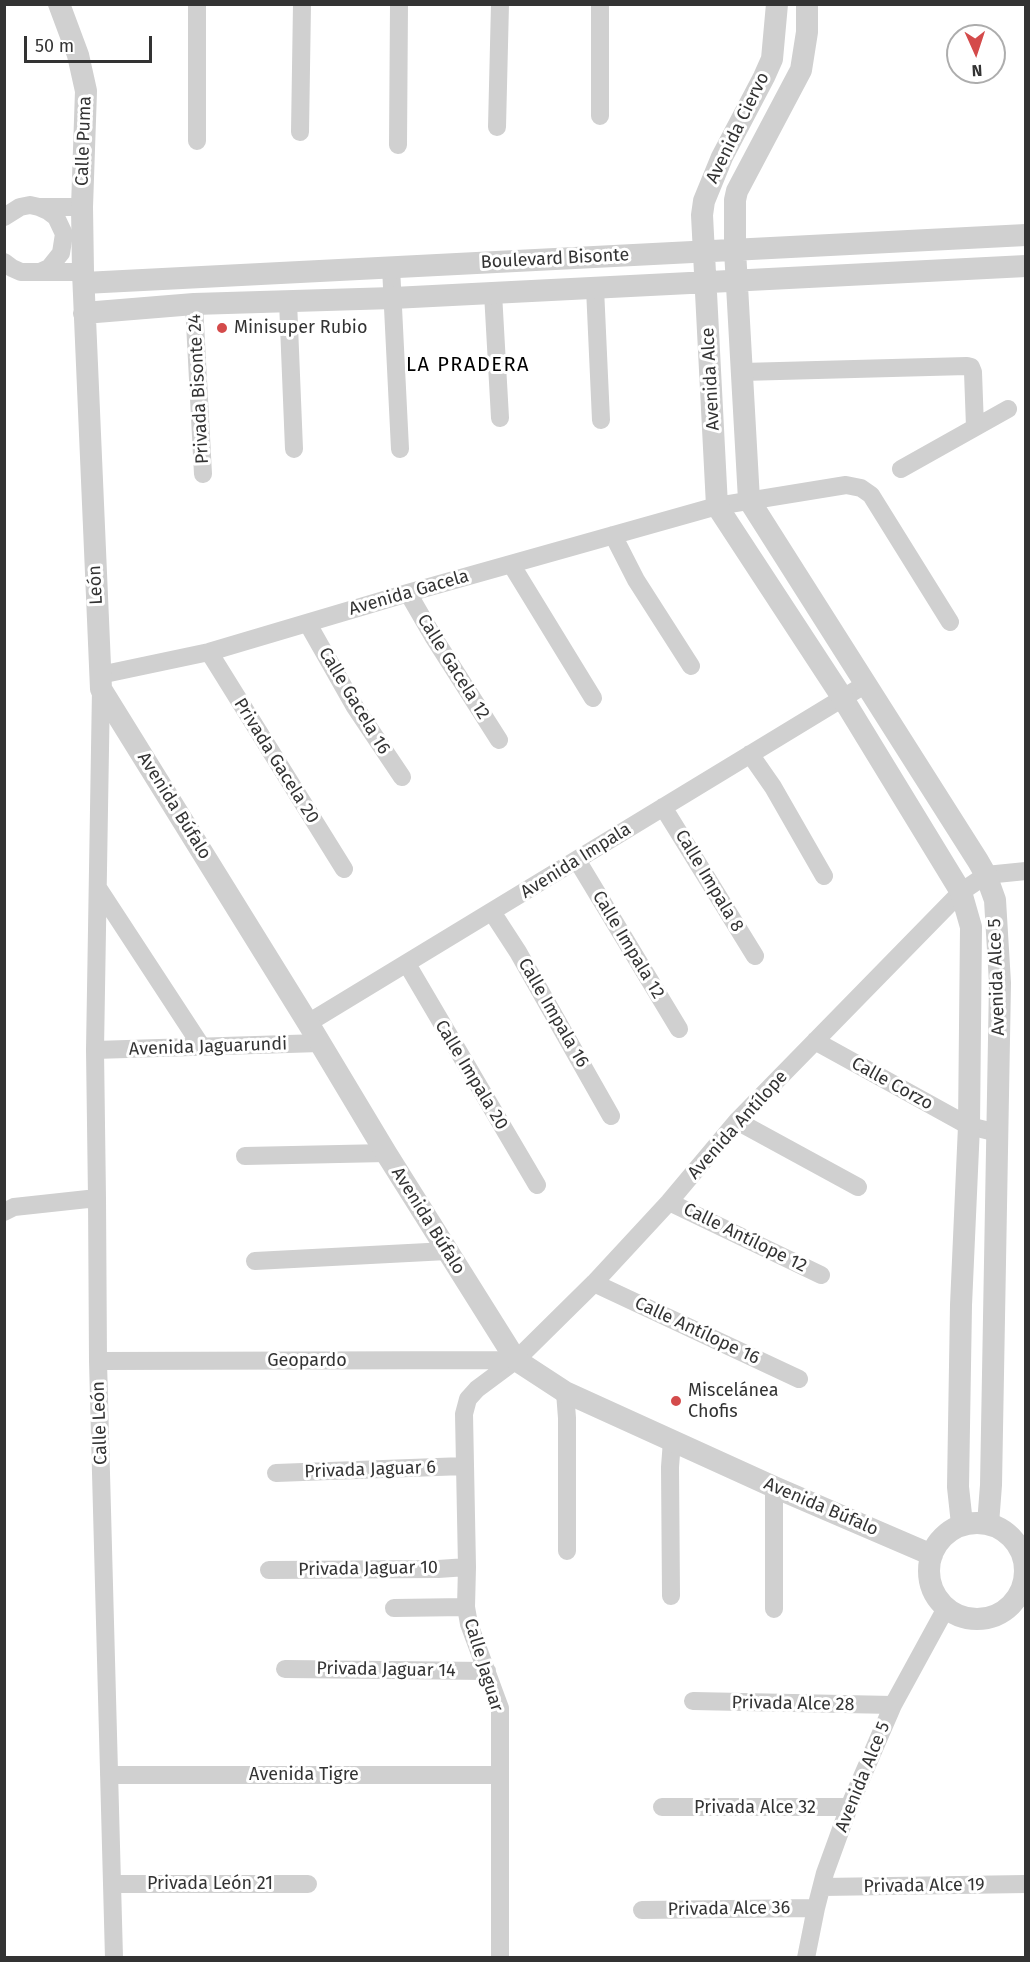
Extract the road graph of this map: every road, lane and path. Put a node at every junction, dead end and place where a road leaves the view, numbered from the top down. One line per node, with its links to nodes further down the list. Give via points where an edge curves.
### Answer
1 (59, 4): 15 (street, Calle Puma, via 78,55 86,91)
2 (197, 4): 12 (street)
3 (302, 4): 11 (street)
4 (399, 4): 13 (street)
5 (500, 4): 10 (street)
6 (600, 4): 9 (street)
7 (777, 4): 20 (street, Avenida Ciervo, via 772,59 704,201)
8 (807, 4): 19 (street, Avenida Ciervo, via 801,70 737,191)
9 (600, 116)
10 (497, 127)
11 (300, 132)
12 (197, 141)
13 (398, 145)
14 (39, 207): 15 (street); 16 (street, via 20,207); 25 (street, via 56,217 64,234 62,253)
15 (82, 207): 26 (street, Calle Puma)
16 (4, 217)
17 (1026, 235): 18 (street, Boulevard Bisonte)
18 (976, 238): 19 (street, Boulevard Bisonte); 24 (street)
19 (735, 250): 20 (street, Boulevard Bisonte); 27 (street, Avenida Alce)
20 (705, 252): 23 (street, Boulevard Bisonte); 28 (street, Avenida Alce)
21 (4, 262): 25 (street, via 21,272)
22 (1026, 266): 24 (street, Boulevard Bisonte)
23 (391, 267): 26 (street, Boulevard Bisonte); 31 (street)
24 (980, 268): 27 (street, Boulevard Bisonte)
25 (40, 272): 26 (street)
26 (83, 277): 34 (street, León)
27 (736, 280): 28 (street, Boulevard Bisonte); 35 (street, Avenida Alce)
28 (706, 282): 29 (street, Boulevard Bisonte); 45 (street, Avenida Alce)
29 (595, 288): 30 (street, Boulevard Bisonte); 38 (street)
30 (493, 293): 31 (street, Boulevard Bisonte); 37 (street)
31 (393, 298): 32 (street, Boulevard Bisonte); 41 (street)
32 (288, 301): 33 (street, Boulevard Bisonte); 40 (street)
33 (194, 304): 34 (street, Boulevard Bisonte); 43 (street, Privada Bisonte 24)
34 (84, 313): 53 (street, León)
35 (742, 372): 39 (street, via 967,366 973,372); 44 (street, Avenida Alce)
36 (1008, 409): 39 (street)
37 (500, 418)
38 (601, 420)
39 (975, 427): 42 (street)
40 (294, 449)
41 (400, 450)
42 (901, 469)
43 (204, 474)
44 (749, 500): 45 (street, Avenida Gacela); 49 (street, Avenida Gacela, via 846,485 861,488 871,495); 54 (street, Avenida Alce 5)
45 (717, 506): 46 (street, Avenida Gacela); 55 (street, Avenida Alce 5)
46 (613, 535): 47 (street, Avenida Gacela); 52 (street, via 636,580)
47 (511, 564): 48 (street, Avenida Gacela); 56 (street)
48 (408, 593): 50 (street, Avenida Gacela); 57 (street, Calle Gacela 12)
49 (950, 622)
50 (308, 624): 51 (street, Avenida Gacela); 59 (street, Calle Gacela 16)
51 (208, 652): 53 (street, Avenida Gacela); 62 (street, Privada Gacela 20)
52 (691, 666)
53 (101, 682): 66 (street, León); 71 (street, Avenida Búfalo)
54 (866, 684): 55 (street, Avenida Impala); 64 (street, Avenida Alce 5)
55 (842, 697): 58 (street, Avenida Impala); 67 (street, Avenida Alce 5)
56 (593, 698)
57 (499, 740)
58 (750, 754): 60 (street, Avenida Impala); 65 (street)
59 (402, 777)
60 (663, 807): 61 (street, Avenida Impala); 69 (street, Calle Impala 8)
61 (577, 860): 68 (street, Avenida Impala); 72 (street, Calle Impala 12)
62 (344, 869)
63 (1026, 872): 64 (street)
64 (986, 875): 67 (street, Avenida Antílope); 80 (street, Avenida Alce 5, via 995,900 1000,983)
65 (824, 876)
66 (98, 888): 75 (street); 76 (street, Calle León)
67 (962, 892): 73 (street, Avenida Antílope); 79 (street, Avenida Alce 5, via 971,927)
68 (492, 912): 70 (street, Avenida Impala); 77 (street, Calle Impala 16)
69 (755, 956)
70 (407, 964): 71 (street, Avenida Impala); 83 (street, Calle Impala 20)
71 (309, 1023): 74 (street, Avenida Búfalo)
72 (679, 1029)
73 (815, 1041): 78 (street, Avenida Antílope); 79 (street, Calle Corzo)
74 (320, 1043): 75 (street, Avenida Jaguarundi); 81 (street, Avenida Búfalo)
75 (202, 1047): 76 (street, Avenida Jaguarundi)
76 (95, 1050): 85 (street, Calle León)
77 (611, 1116)
78 (737, 1121): 84 (street); 86 (street, Avenida Antílope)
79 (969, 1126): 80 (street, Calle Corzo); 100 (street, Avenida Alce 5, via 961,1305 958,1486)
80 (998, 1133): 101 (street, Avenida Alce 5)
81 (386, 1153): 82 (street); 88 (street, Avenida Búfalo)
82 (245, 1156)
83 (537, 1185)
84 (858, 1187)
85 (97, 1198): 87 (street, via 14,1207); 93 (street, Calle León)
86 (669, 1202): 90 (street, Calle Antílope 12); 91 (street, Avenida Antílope)
87 (4, 1212)
88 (447, 1251): 89 (street); 92 (street, Avenida Búfalo)
89 (255, 1261)
90 (821, 1275)
91 (594, 1283): 92 (street, Avenida Antílope); 94 (street, Calle Antílope 16)
92 (516, 1360): 93 (street, Geopardo); 95 (street, Avenida Búfalo); 97 (street, Calle Jaguar, via 468,1399 464,1414)
93 (98, 1361): 117 (street, Calle León)
94 (799, 1379)
95 (565, 1392): 96 (street, Avenida Búfalo); 102 (street)
96 (672, 1441): 99 (street, Avenida Búfalo); 108 (street)
97 (464, 1466): 98 (street, Privada Jaguar 6); 105 (street, Calle Jaguar)
98 (276, 1473)
99 (774, 1487): 104 (street, Avenida Búfalo); 112 (street)
100 (962, 1524): 101 (street); 104 (street, via 939,1542)
101 (988, 1524): 103 (street, via 1002,1530)
102 (567, 1551)
103 (1023, 1552): 107 (street)
104 (932, 1555): 111 (street, via 931,1583)
105 (467, 1567): 106 (street, Privada Jaguar 10); 109 (street, Calle Jaguar)
106 (269, 1570)
107 (1024, 1588): 111 (street, via 998,1614 980,1619 962,1617)
108 (671, 1596)
109 (466, 1606): 110 (street); 114 (street, Calle Jaguar)
110 (394, 1608)
111 (946, 1608): 116 (street, Avenida Alce 5)
112 (774, 1609)
113 (285, 1670): 114 (street, Privada Jaguar 14)
114 (487, 1671): 118 (street, Calle Jaguar, via 500,1708)
115 (693, 1701): 116 (street, Privada Alce 28)
116 (893, 1705): 120 (street, Avenida Alce 5)
117 (110, 1775): 118 (street, Avenida Tigre); 121 (street, Calle León)
118 (499, 1775): 128 (street, Calle Jaguar)
119 (662, 1807): 120 (street, Privada Alce 32)
120 (849, 1807): 124 (street, Avenida Alce 5)
121 (112, 1884): 122 (street, Privada León 21); 127 (street, Calle León)
122 (308, 1884)
123 (1026, 1884): 124 (street, Privada Alce 19)
124 (822, 1887): 125 (street, Avenida Alce 5)
125 (816, 1908): 126 (street, Privada Alce 36); 129 (street, Avenida Alce 5)
126 (642, 1910)
127 (114, 1958)
128 (500, 1958)
129 (806, 1958)

